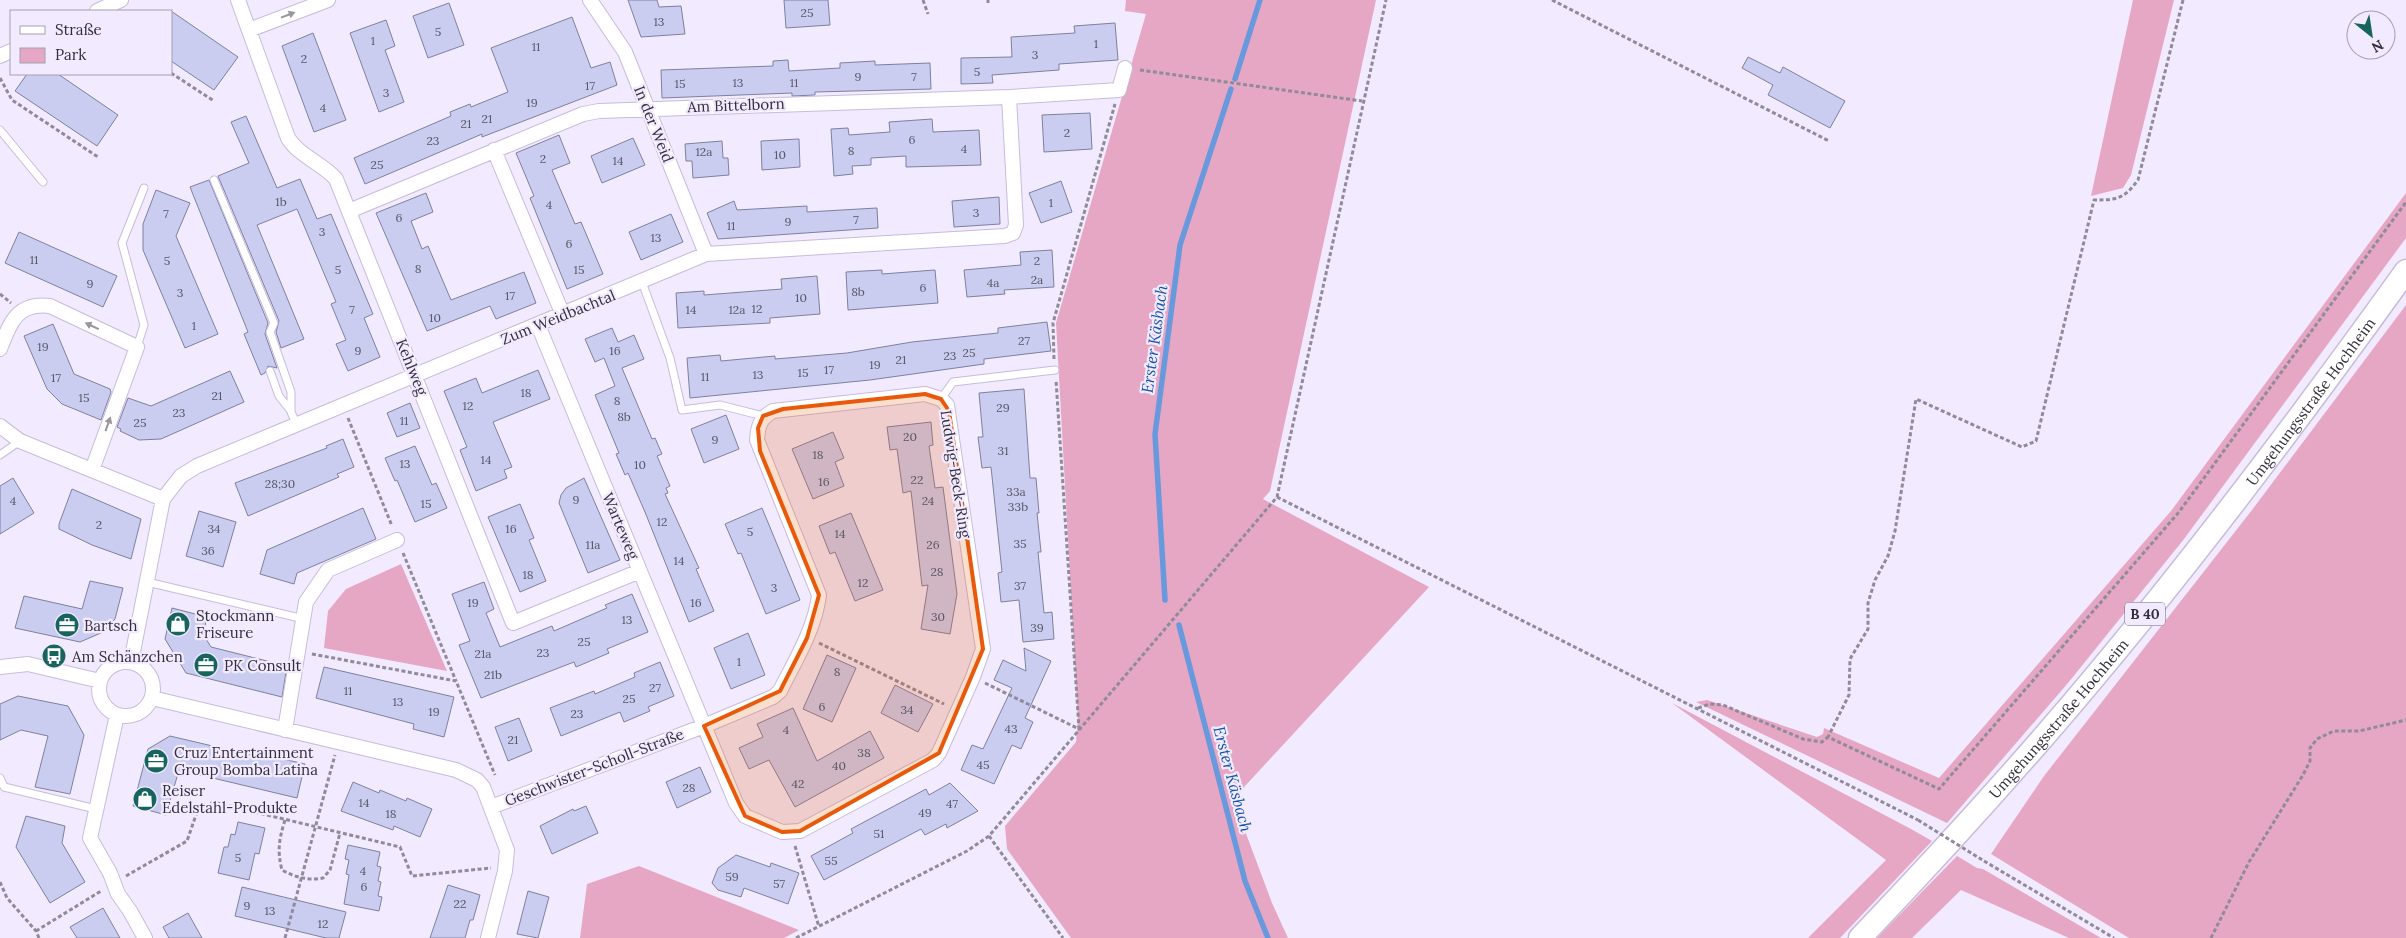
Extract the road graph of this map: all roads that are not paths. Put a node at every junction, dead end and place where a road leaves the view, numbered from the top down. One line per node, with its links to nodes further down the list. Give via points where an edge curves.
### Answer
1 (121, 0): 5 (street)
2 (238, 0): 6 (street, Kehlweg)
3 (328, 0): 6 (street, one-way to 3)
4 (590, 0): 9 (street, In der Weid, via 625,52)
5 (99, 10)
6 (249, 30): 15 (street, Kehlweg, via 288,138 332,174)
7 (1126, 68): 8 (street, Am Bittelborn, via 1119,90)
8 (1009, 98): 9 (street, Am Bittelborn); 16 (street, Zum Weidbachtal, via 1016,225 1013,233)
9 (648, 108): 11 (street, Am Bittelborn, via 582,114); 16 (street, In der Weid)
10 (0, 130): 13 (lane)
11 (494, 150): 15 (street, Am Bittelborn); 19 (street)
12 (214, 180): 27 (lane, via 274,323 270,332 291,392)
13 (42, 182)
14 (144, 188): 21 (lane, via 122,243 144,325)
15 (349, 211): 25 (street, Kehlweg)
16 (706, 254): 18 (street, Zum Weidbachtal)
17 (2406, 271): 51 (main road, Umgehungsstraße Hochheim / B 40, via 2218,523 2122,643 1993,795)
18 (642, 282): 19 (street, Zum Weidbachtal); 28 (lane, via 670,358 682,410 720,405)
19 (563, 315): 20 (street, Zum Weidbachtal)
20 (538, 325): 25 (street, Zum Weidbachtal); 36 (street, Warteweg)
21 (137, 347): 22 (street, one-way to 22, via 50,306 32,305 14,318); 33 (street, one-way to 21)
22 (0, 349)
23 (1055, 370): 26 (lane, via 953,382)
24 (270, 371): 27 (lane, via 279,396)
25 (415, 375): 29 (street, Zum Weidbachtal); 36 (street, Kehlweg, via 513,623)
26 (941, 399): 28 (street, Ludwig-Beck-Ring, via 925,394 783,408); 44 (street, Ludwig-Beck-Ring, via 950,411 982,658 939,754 800,831 782,832 744,816)
27 (291, 412): 29 (lane)
28 (763, 416): 44 (street, via 758,428 760,451 819,595 818,608 780,691 773,697)
29 (297, 425): 34 (street, Zum Weidbachtal, via 196,466 181,476)
30 (0, 426): 31 (street)
31 (20, 441): 32 (lane); 33 (street)
32 (0, 456)
33 (92, 470): 34 (street)
34 (163, 498): 37 (street, Zum Weidbachtal)
35 (397, 540): 38 (street, via 328,570 306,602)
36 (640, 571): 44 (street, Warteweg)
37 (147, 582): 38 (lane); 39 (street, Zum Weidbachtal)
38 (304, 619): 45 (street)
39 (131, 662): 41 (street, via 109,668); 42 (street, via 140,666 151,680)
40 (0, 667): 41 (street, via 28,664)
41 (100, 681): 43 (street, via 100,698 109,711)
42 (152, 698): 43 (street, via 148,706 134,716); 45 (street, Geschwister-Scholl-Straße)
43 (117, 715): 48 (street)
44 (704, 726): 47 (street, Geschwister-Scholl-Straße)
45 (285, 730): 47 (street, Geschwister-Scholl-Straße, via 467,774 483,787)
46 (0, 778): 48 (lane, via 4,787)
47 (491, 806): 50 (street, via 507,850)
48 (96, 809): 49 (street, via 90,838)
49 (145, 938)
50 (488, 938)
51 (1860, 938)

